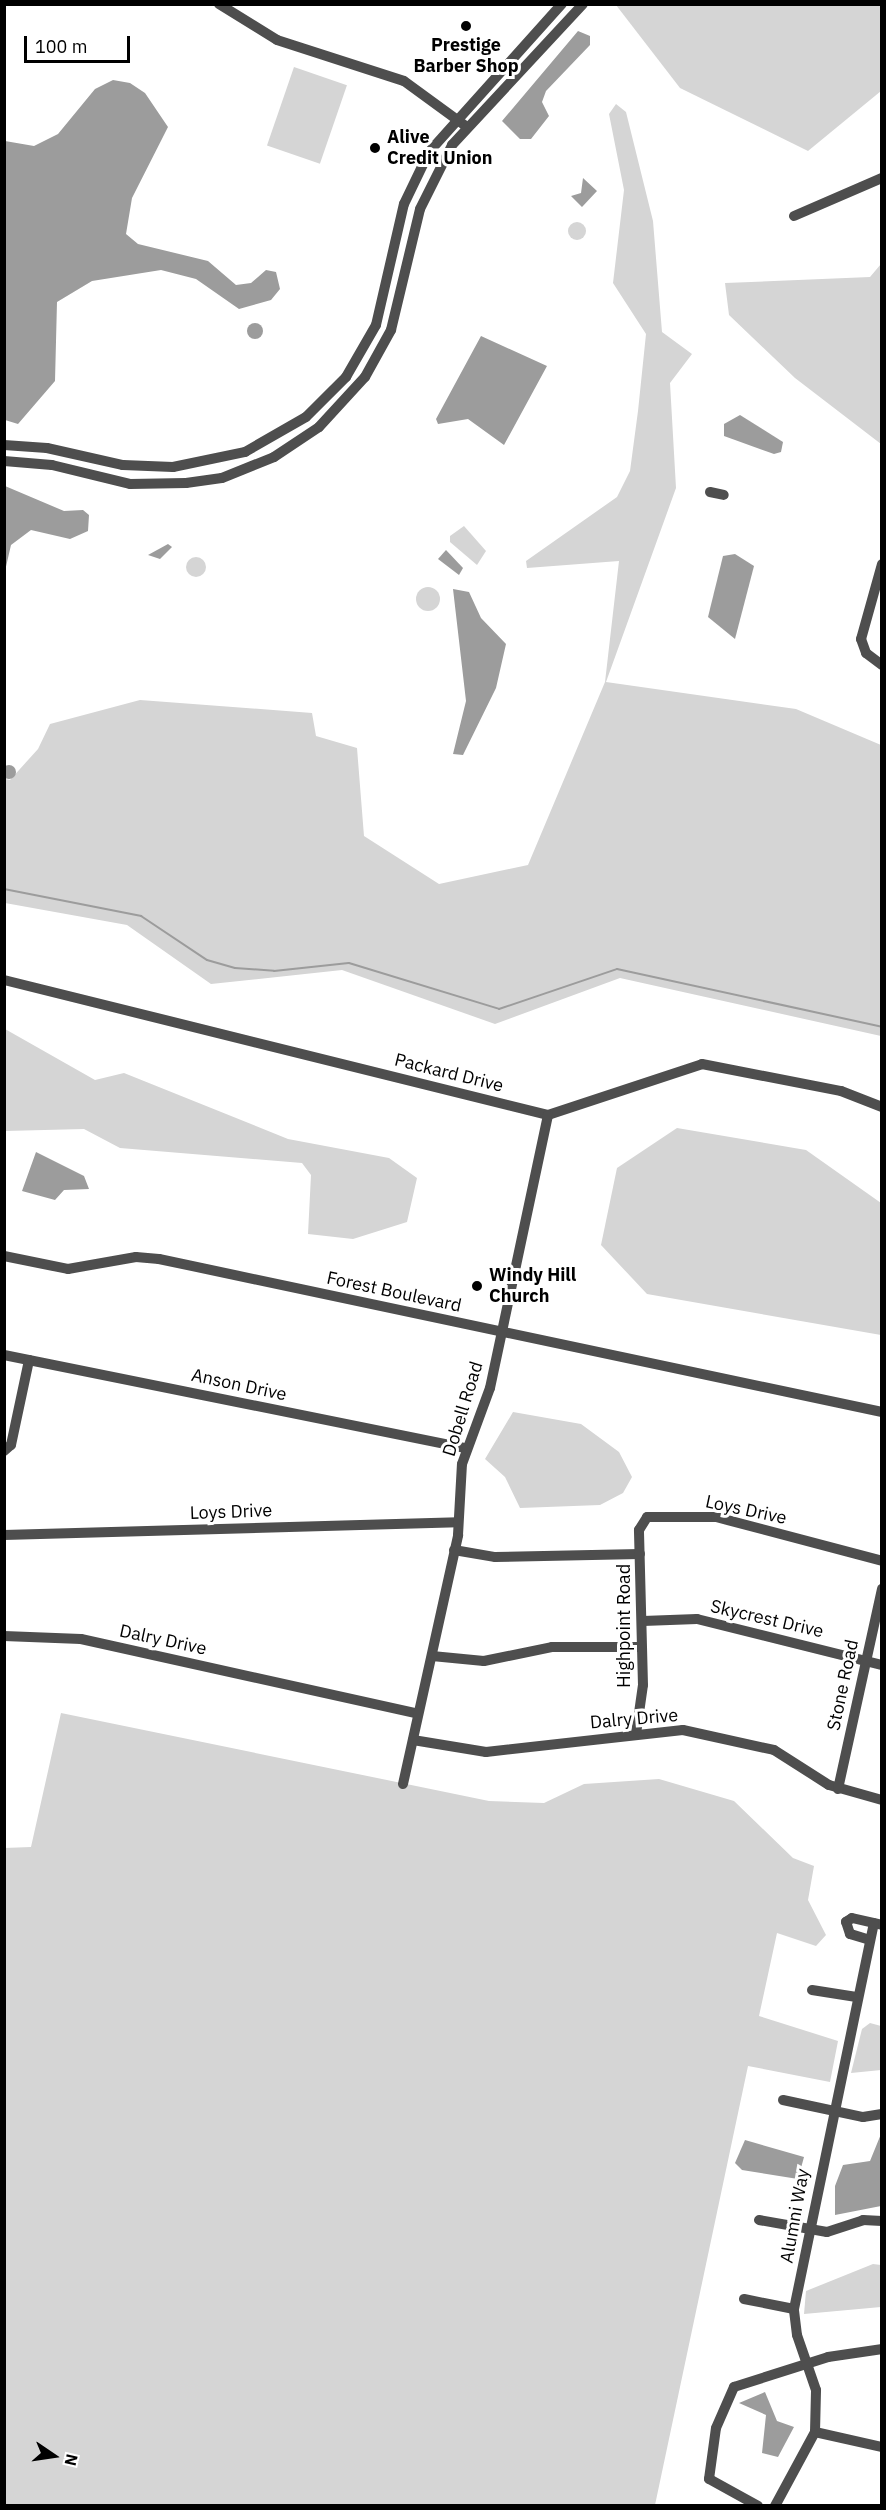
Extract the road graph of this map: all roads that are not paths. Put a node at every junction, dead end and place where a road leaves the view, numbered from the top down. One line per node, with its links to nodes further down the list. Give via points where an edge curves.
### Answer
1 (219, 4): 4 (street, via 277,40 404,81)
2 (562, 4): 4 (street)
3 (583, 5): 5 (street)
4 (455, 117): 5 (street); 8 (street, via 429,152 406,198 376,325 346,376)
5 (466, 127): 10 (street, via 426,194 391,330 365,377)
6 (882, 178): 7 (street)
7 (794, 216)
8 (318, 407): 9 (street); 10 (street)
9 (306, 417): 11 (street); 14 (street, via 225,459 165,468)
10 (328, 419): 11 (street)
11 (316, 429): 15 (street, via 274,457 222,478 161,486)
12 (4, 445): 14 (street, via 47,448)
13 (4, 461): 15 (street, via 52,465)
14 (123, 465): 15 (street)
15 (120, 482)
16 (710, 492): 17 (street)
17 (724, 495)
18 (882, 564): 19 (street, via 868,604 863,647)
19 (882, 664)
20 (4, 980): 22 (street, Packard Drive)
21 (882, 1107): 22 (street, via 841,1091 702,1064)
22 (548, 1115): 24 (street, Dobell Road)
23 (4, 1256): 24 (street, Forest Boulevard, via 68,1269 145,1256)
24 (502, 1331): 27 (street, Forest Boulevard); 28 (street, Dobell Road, via 487,1400)
25 (4, 1355): 26 (street, Anson Drive)
26 (29, 1360): 28 (street, Anson Drive); 29 (street)
27 (882, 1412)
28 (467, 1448): 30 (street, Dobell Road)
29 (7, 1450)
30 (458, 1522): 31 (street, Loys Drive); 32 (street, Dobell Road)
31 (4, 1535)
32 (454, 1550): 33 (street, via 495,1557); 39 (street, Dobell Road)
33 (640, 1554): 34 (street, Loys Drive, via 640,1523 647,1517 709,1515); 36 (street, Highpoint Road)
34 (882, 1561)
35 (882, 1589): 40 (street, Stone Road)
36 (643, 1621): 38 (street, Highpoint Road); 40 (street, Skycrest Drive, via 698,1619)
37 (4, 1636): 42 (street, Dalry Drive, via 81,1639)
38 (641, 1647): 39 (street, via 552,1647 484,1661); 43 (street, Highpoint Road)
39 (432, 1656): 42 (street, Dobell Road)
40 (865, 1660): 41 (street, Skycrest Drive); 46 (street, Stone Road)
41 (882, 1665)
42 (418, 1713): 44 (street, Dobell Road)
43 (636, 1734): 44 (street, Dalry Drive, via 486,1752); 46 (street, Dalry Drive, via 677,1730 767,1748)
44 (414, 1740): 45 (street, Dobell Road)
45 (403, 1784)
46 (838, 1789): 47 (street, Dalry Drive)
47 (882, 1800)
48 (878, 1924): 49 (street, Alumni Way); 49 (street, via 852,1918 846,1922 850,1934)
49 (870, 1940): 51 (street, Alumni Way)
50 (812, 1990): 51 (street)
51 (856, 1997): 53 (street, Alumni Way)
52 (783, 2100): 53 (street)
53 (832, 2110): 54 (street); 57 (street, Alumni Way)
54 (882, 2114)
55 (759, 2220): 57 (street)
56 (882, 2221): 57 (street)
57 (809, 2230): 59 (street, Alumni Way)
58 (744, 2299): 59 (street)
59 (794, 2309): 61 (street, Alumni Way)
60 (882, 2349): 61 (street)
61 (807, 2363): 62 (street, Alumni Way, via 818,2402); 64 (street, via 746,2382 730,2393 711,2446 709,2479)
62 (815, 2432): 63 (street); 65 (street, Alumni Way)
63 (882, 2447)
64 (758, 2505)
65 (775, 2505)

